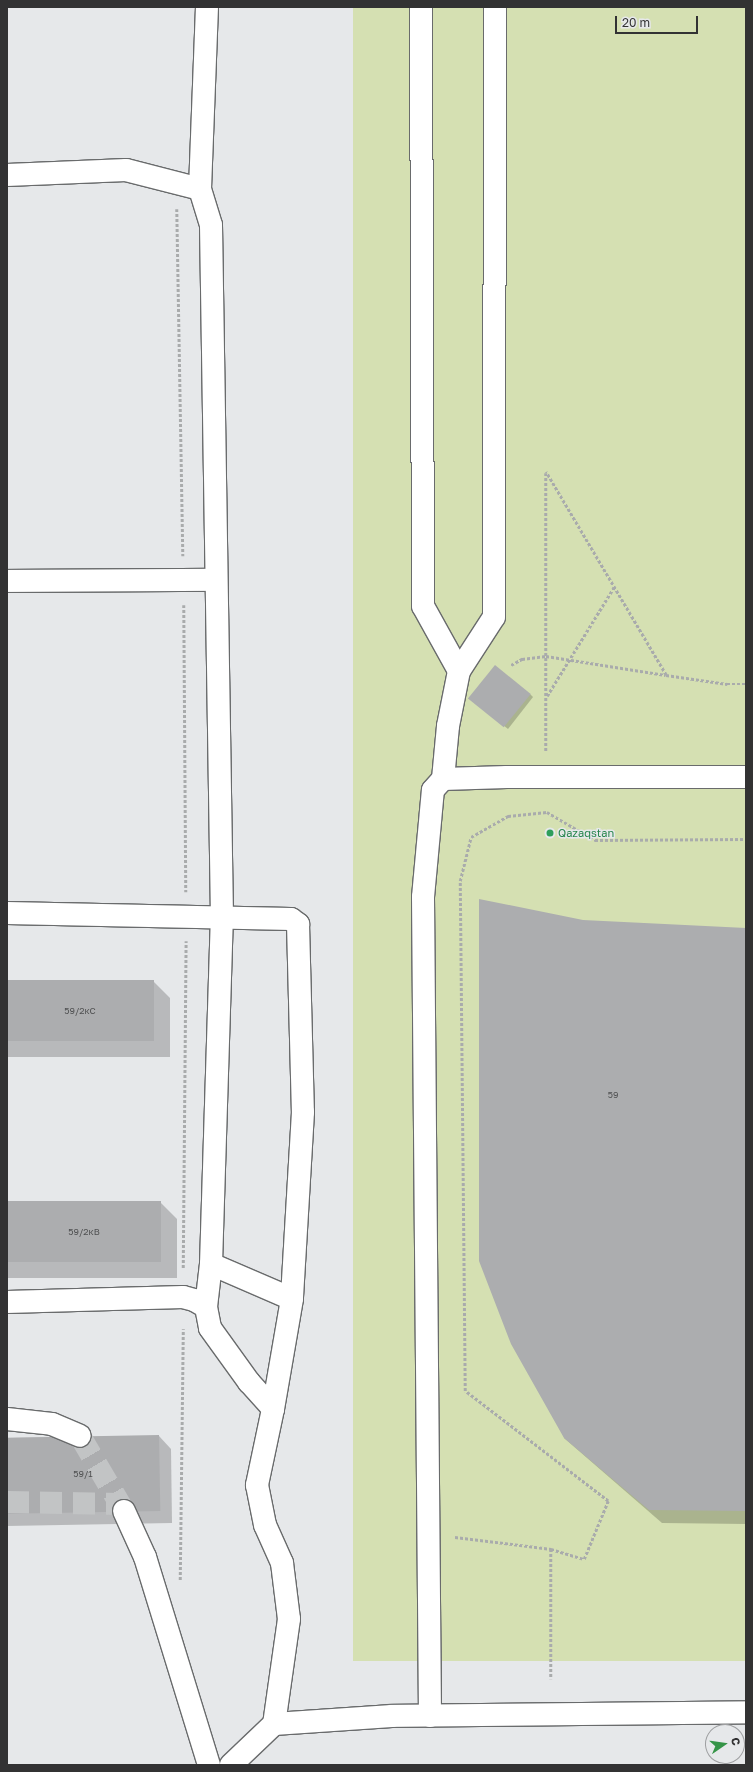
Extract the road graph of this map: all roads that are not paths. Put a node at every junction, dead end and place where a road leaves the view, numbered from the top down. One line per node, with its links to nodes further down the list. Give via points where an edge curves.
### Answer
1 (207, 7): 5 (street)
2 (421, 7): 8 (street, via 423,606)
3 (495, 7): 8 (street, via 494,617)
4 (7, 175): 5 (street, via 126,170)
5 (200, 189): 6 (street, via 212,225)
6 (215, 580): 7 (street); 12 (street)
7 (7, 582)
8 (459, 671): 10 (street, via 448,726)
9 (746, 777): 10 (street)
10 (443, 779): 22 (street, via 433,790 422,897)
11 (7, 913): 12 (street)
12 (222, 918): 13 (street); 14 (street, via 291,919 298,924 303,1112)
13 (210, 1264): 14 (street); 16 (street)
14 (292, 1299): 17 (street)
15 (7, 1302): 16 (street, via 183,1297)
16 (206, 1307): 17 (street, via 210,1328 249,1382)
17 (273, 1409): 23 (street, via 257,1485 265,1525 282,1563 289,1619)
18 (7, 1419): 19 (street, via 52,1424)
19 (80, 1436)
20 (124, 1512): 24 (street, via 146,1557)
21 (746, 1712): 22 (street)
22 (430, 1716): 23 (street)
23 (274, 1724): 25 (street)
24 (209, 1765)
25 (231, 1765)

